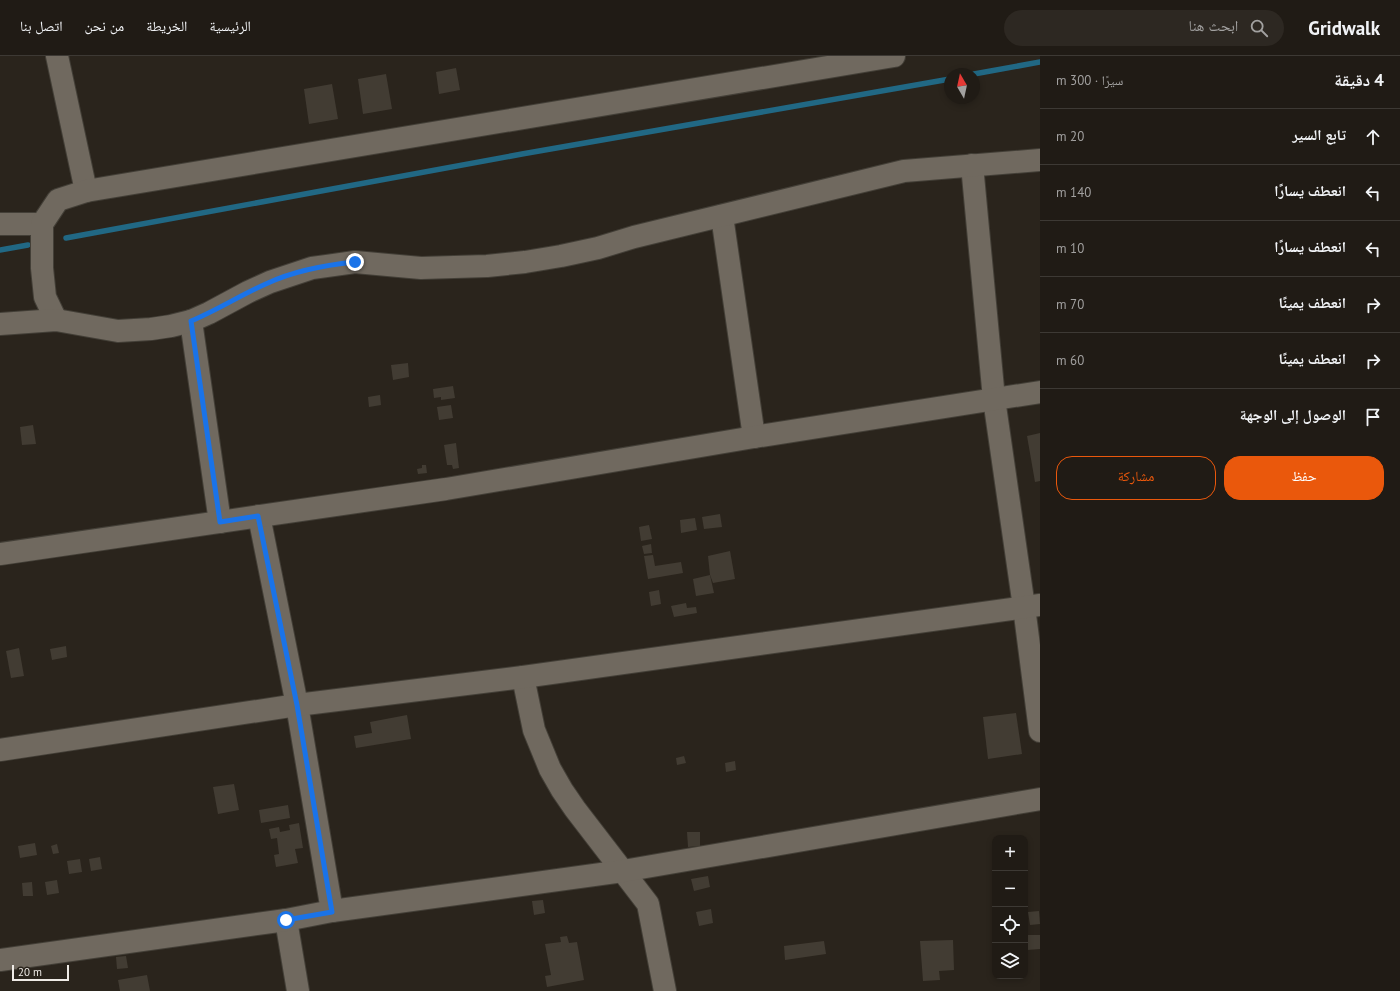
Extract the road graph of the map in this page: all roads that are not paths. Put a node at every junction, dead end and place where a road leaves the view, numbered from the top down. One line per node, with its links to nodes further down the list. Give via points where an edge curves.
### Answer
1 (57, 56): 5 (street)
2 (894, 56): 5 (street)
3 (1040, 160): 4 (street)
4 (972, 165): 6 (street, via 904,171); 13 (street)
5 (86, 191): 8 (street, via 58,200)
6 (722, 216): 10 (street, via 598,248 525,262 421,268 355,262 312,268 270,282); 14 (street)
7 (0, 224): 8 (street)
8 (42, 224): 9 (street, via 44,297)
9 (56, 320): 10 (street, via 118,331 151,329); 11 (street)
10 (191, 321): 16 (street)
11 (0, 324)
12 (1040, 392): 13 (street)
13 (994, 399): 14 (street); 18 (street)
14 (754, 437): 15 (street, via 446,489)
15 (258, 516): 16 (street); 20 (street)
16 (220, 522): 17 (street)
17 (0, 554)
18 (1032, 606): 19 (street); 21 (street)
19 (523, 676): 20 (street); 24 (street, via 534,730 550,769 575,809)
20 (297, 705): 22 (street); 25 (street)
21 (1040, 731)
22 (0, 750)
23 (1040, 799): 24 (street)
24 (623, 871): 25 (street); 29 (street, via 648,904)
25 (332, 912): 26 (street)
26 (286, 920): 27 (street); 28 (street)
27 (0, 960)
28 (298, 991)
29 (665, 991)

